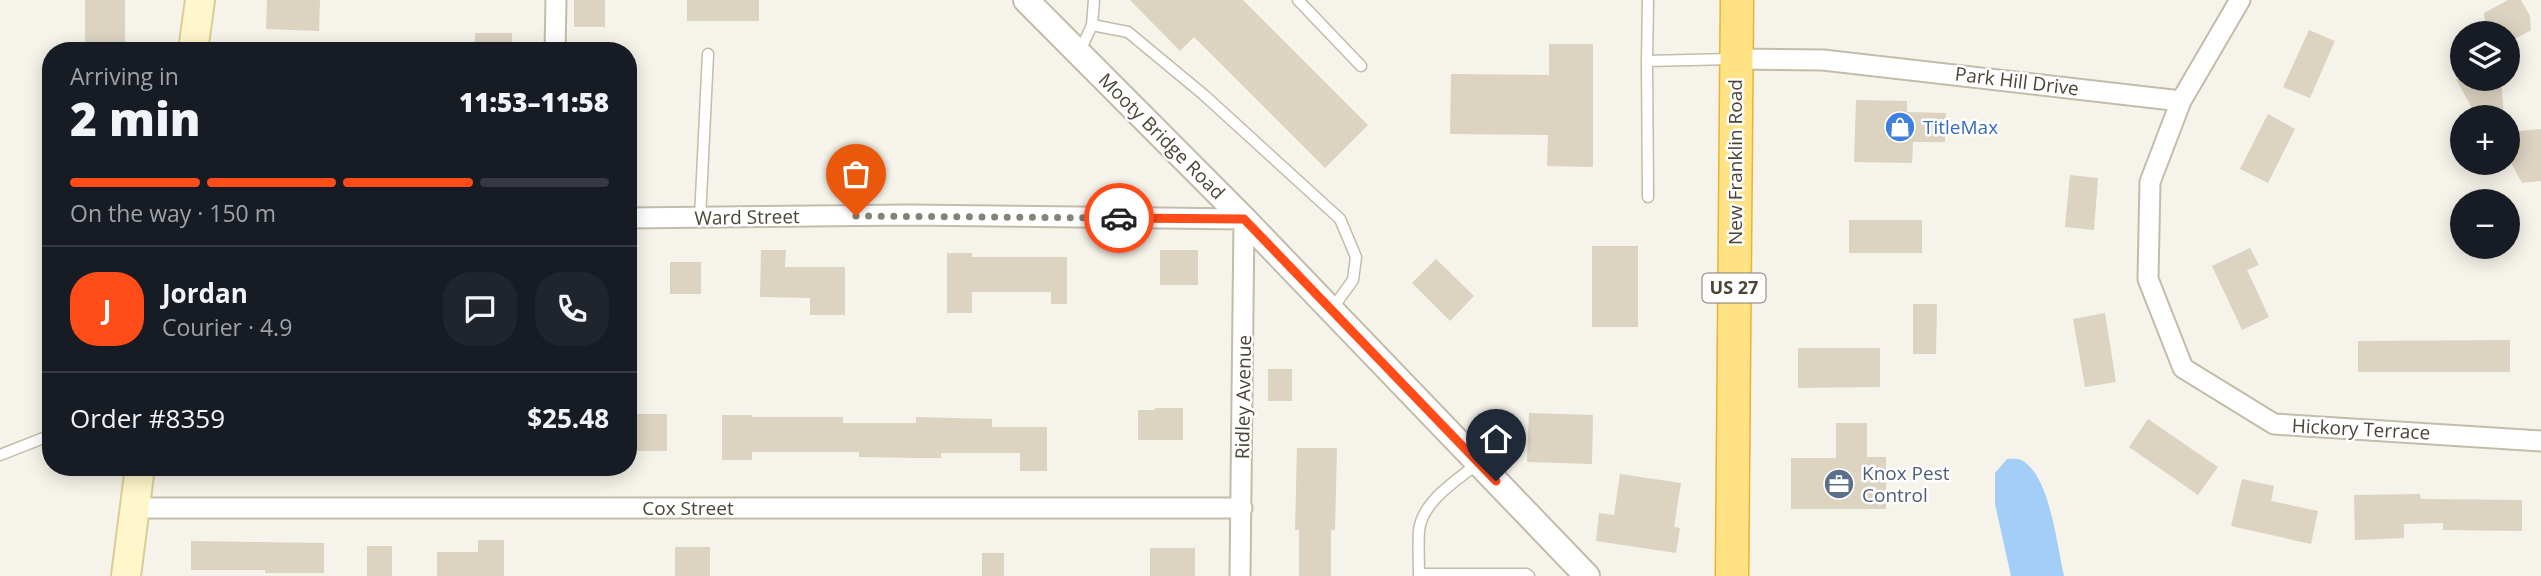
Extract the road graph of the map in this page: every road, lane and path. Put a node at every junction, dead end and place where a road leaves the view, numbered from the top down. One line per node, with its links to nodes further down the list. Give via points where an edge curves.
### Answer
1 (200, 0): 10 (main road)
2 (556, 0): 11 (street)
3 (1026, 0): 12 (street, Mooty Bridge Road)
4 (1094, 0): 9 (lane)
5 (1298, 0): 16 (lane)
6 (1648, 0): 15 (lane)
7 (1737, 0): 14 (highway, New Franklin Road / US 27)
8 (2240, 0): 17 (street)
9 (1092, 24): 12 (lane); 22 (lane, via 1128,32 1340,219 1356,257 1353,280)
10 (194, 42)
11 (555, 42)
12 (1079, 53): 21 (street, Mooty Bridge Road)
13 (708, 54): 20 (lane)
14 (1736, 59): 15 (lane); 17 (street, Park Hill Drive, via 1823,60); 36 (highway, New Franklin Road / US 27)
15 (1647, 61): 18 (lane)
16 (1361, 66)
17 (2181, 100): 24 (street, Hickory Terrace, via 2150,182 2148,279 2183,368 2274,424)
18 (1648, 197)
19 (637, 218): 20 (street, Ward Street)
20 (700, 218): 21 (street, Ward Street)
21 (1244, 219): 22 (street, Mooty Bridge Road); 29 (street, Ridley Avenue)
22 (1332, 310): 26 (street, Mooty Bridge Road)
23 (42, 439): 25 (lane)
24 (2541, 440)
25 (0, 456)
26 (1478, 463): 30 (lane, via 1438,495 1427,511 1419,527); 35 (street, Mooty Bridge Road)
27 (139, 476): 28 (main road)
28 (134, 508): 29 (street, Cox Street); 32 (main road)
29 (1242, 508): 33 (street, Ridley Avenue)
30 (1419, 575): 31 (lane)
31 (1487, 575): 34 (lane)
32 (126, 576)
33 (1240, 576)
34 (1529, 576)
35 (1587, 576)
36 (1732, 576)

